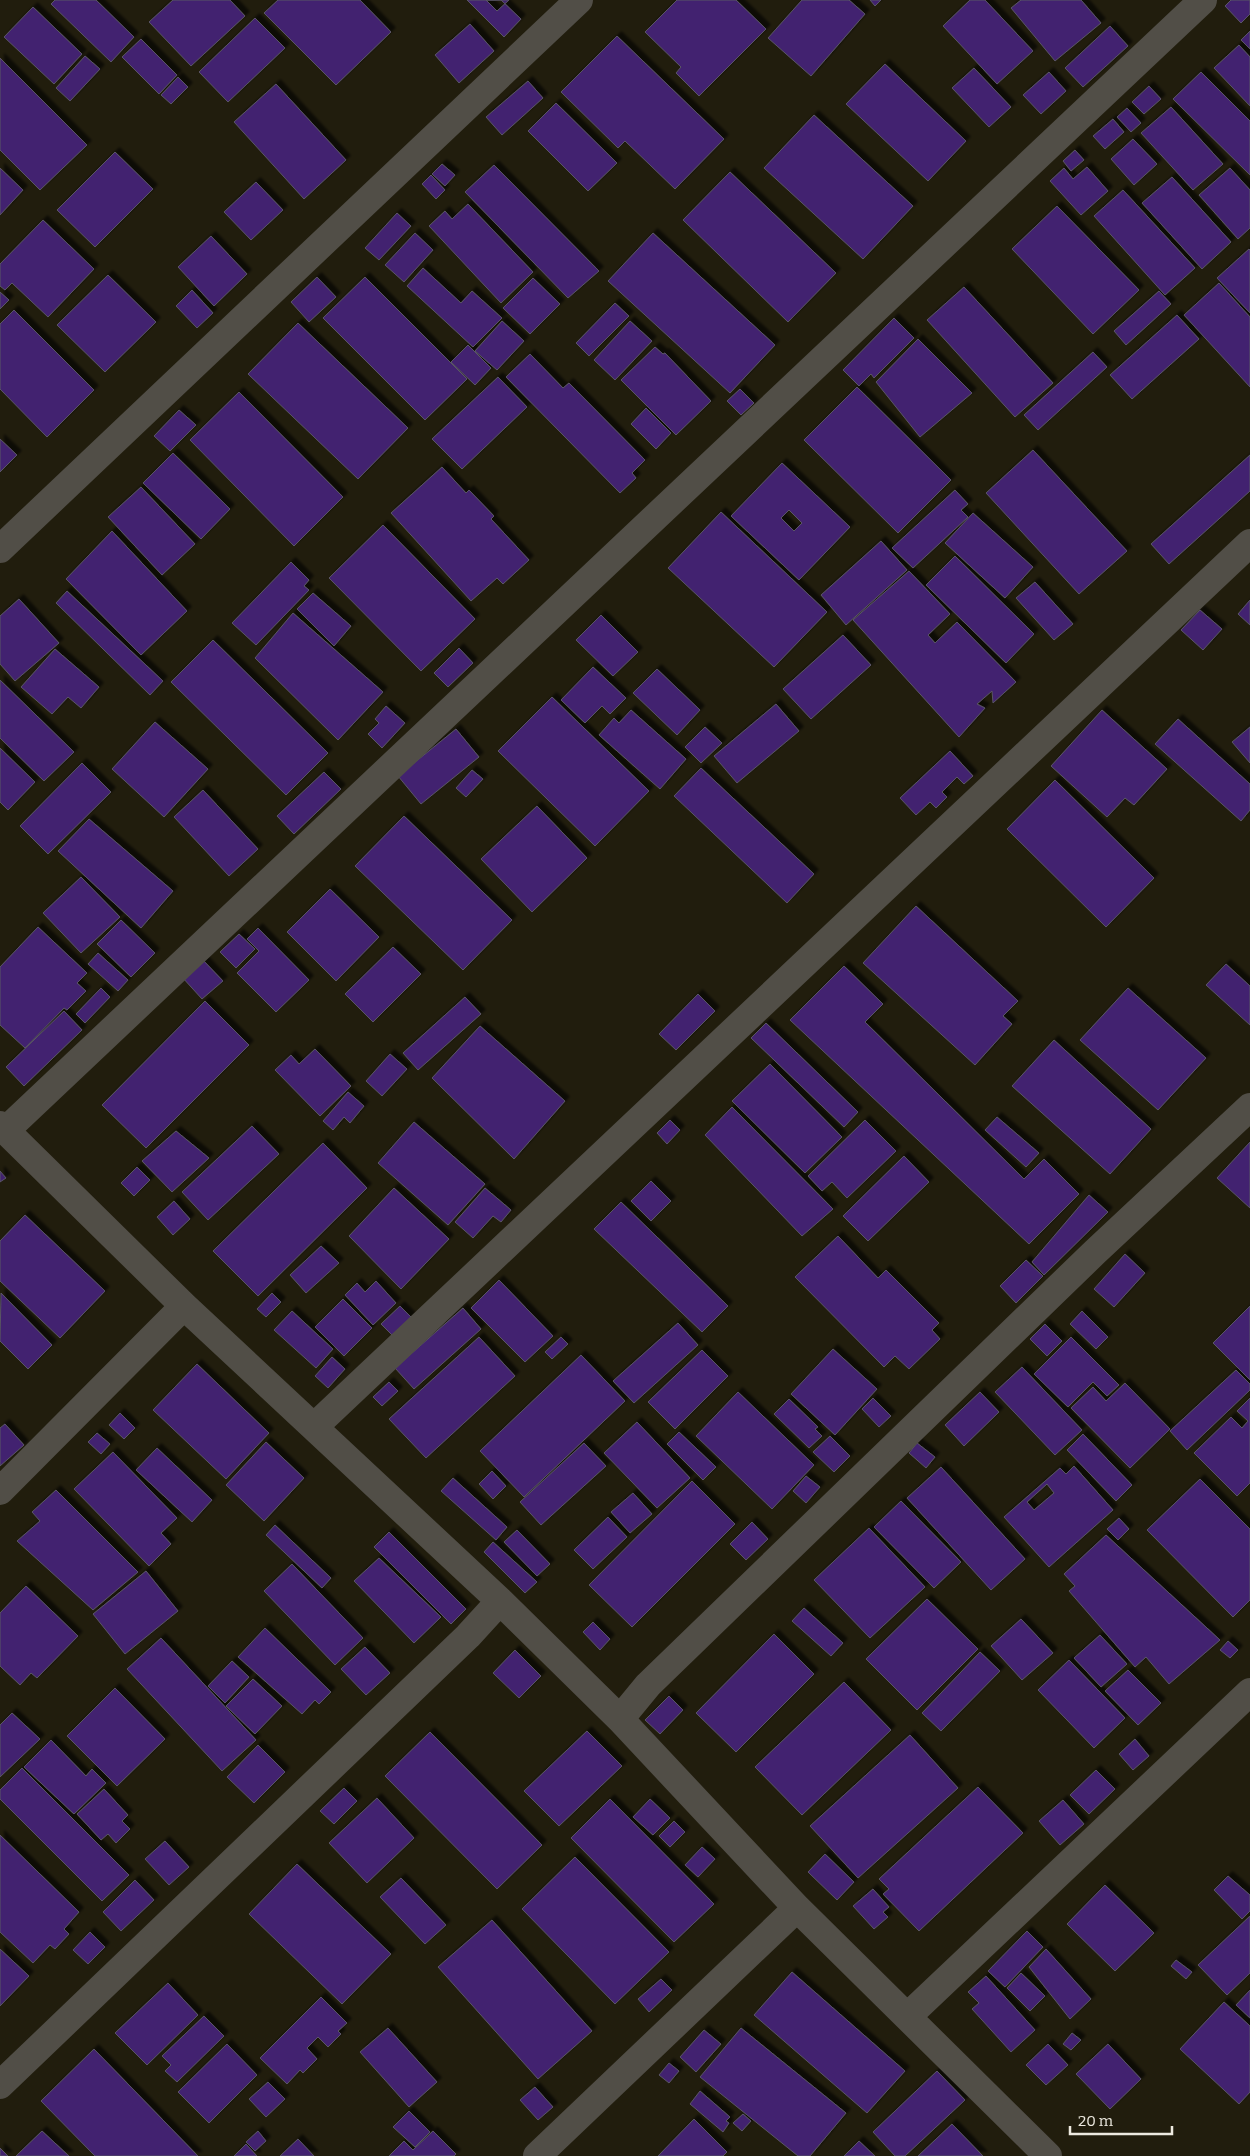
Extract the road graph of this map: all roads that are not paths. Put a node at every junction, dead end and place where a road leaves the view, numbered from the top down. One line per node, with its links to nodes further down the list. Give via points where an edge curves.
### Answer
1 (579, 0): 4 (street)
2 (1203, 0): 6 (street)
3 (1250, 543): 8 (street)
4 (0, 549)
5 (1250, 1107): 12 (street, via 1095,1252 648,1685)
6 (3, 1128): 7 (street)
7 (184, 1306): 8 (street); 9 (street)
8 (315, 1426): 10 (street)
9 (0, 1491)
10 (500, 1601): 12 (street); 15 (street, via 468,1636)
11 (1250, 1692): 14 (street)
12 (620, 1719): 13 (street)
13 (797, 1908): 14 (street); 16 (street)
14 (908, 2016): 17 (street)
15 (0, 2084)
16 (537, 2156)
17 (1048, 2156)

